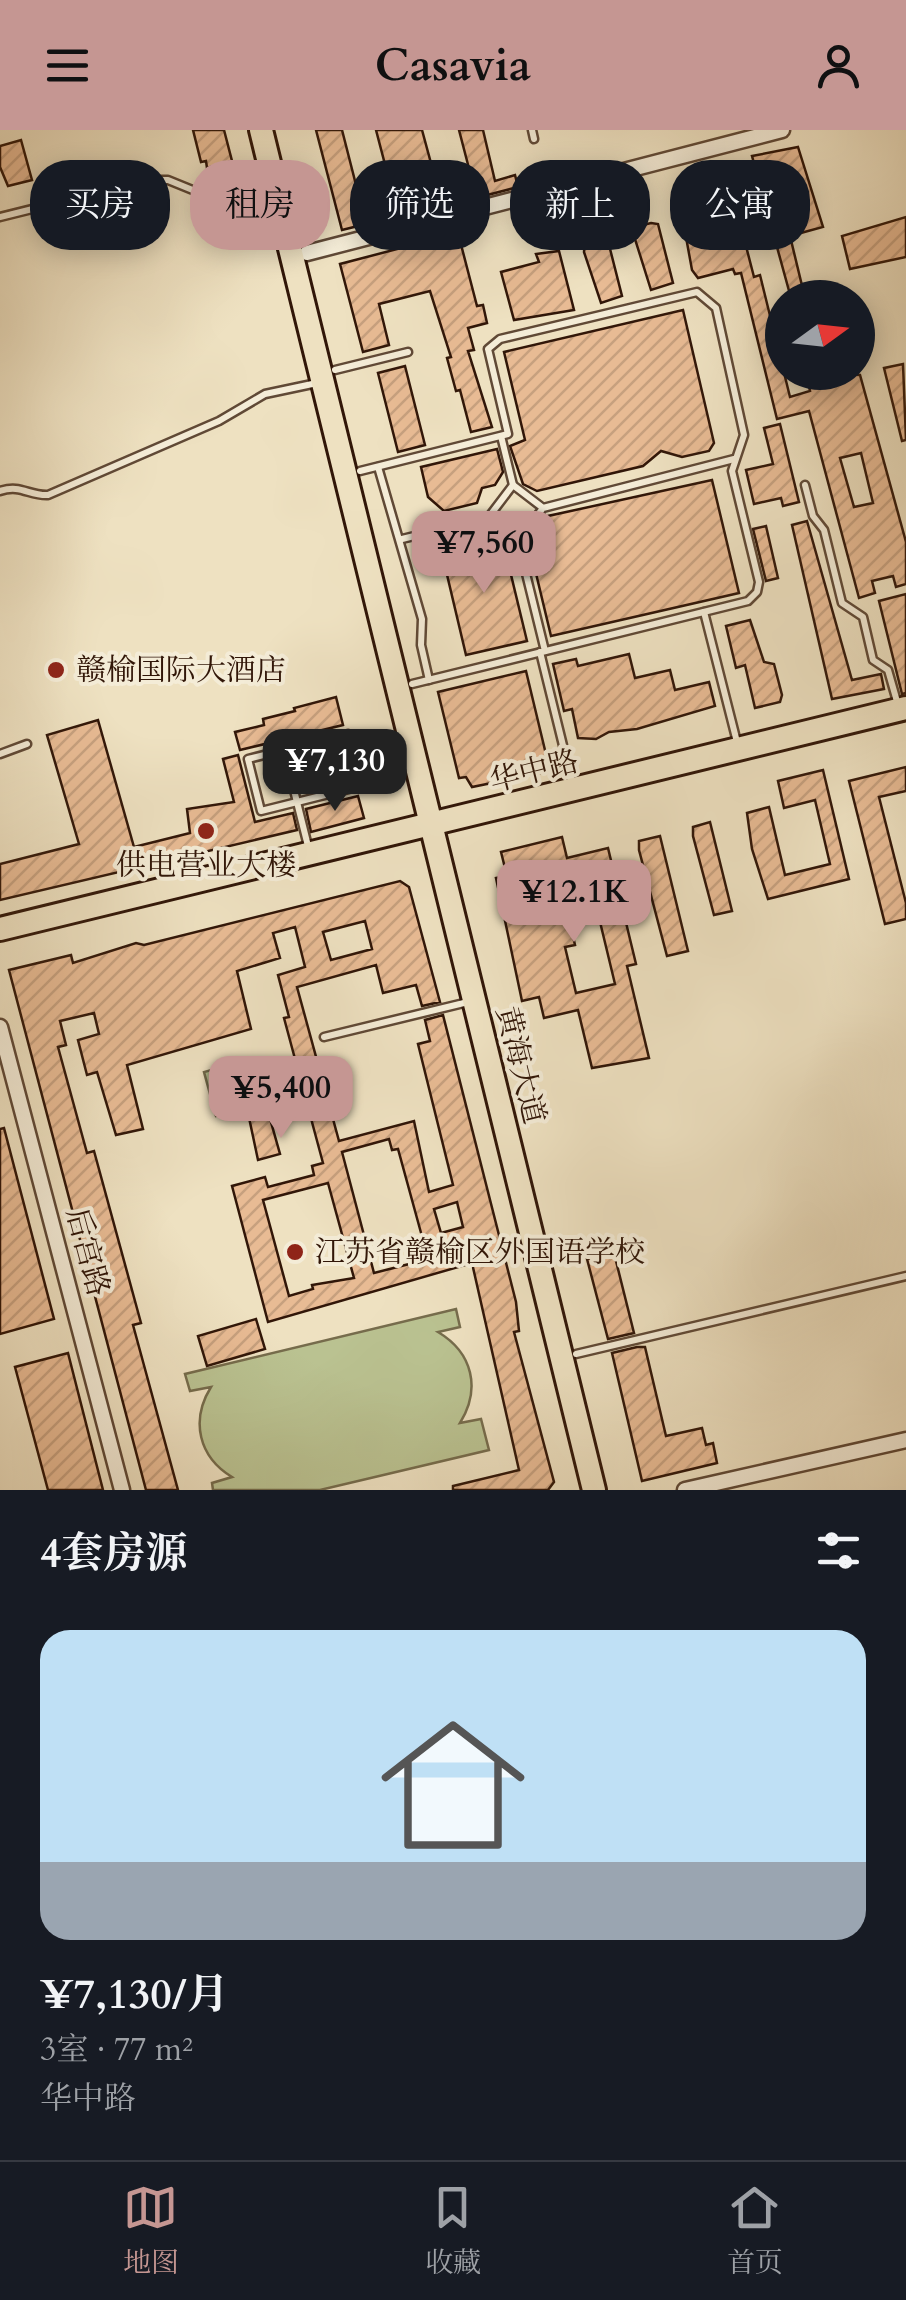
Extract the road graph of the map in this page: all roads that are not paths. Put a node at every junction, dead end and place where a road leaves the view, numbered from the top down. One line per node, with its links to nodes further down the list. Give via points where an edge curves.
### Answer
1 (261, 130): 5 (main road, 黄海大道)
2 (276, 130): 9 (main road, 黄海大道)
3 (782, 130): 4 (street)
4 (741, 135): 9 (street)
5 (268, 160)
6 (190, 189): 7 (lane, via 149,180)
7 (0, 217)
8 (294, 250): 11 (main road, 黄海大道)
9 (307, 253): 11 (main road, 黄海大道)
10 (408, 352): 11 (lane)
11 (329, 375): 14 (main road, 黄海大道); 17 (lane, via 266,394 48,494 23,486); 34 (main road, 黄海大道)
12 (501, 436): 13 (lane, via 508,434 492,343 696,292 716,308 744,436); 14 (lane); 15 (lane)
13 (734, 459): 18 (lane); 22 (lane, via 759,582 748,601)
14 (369, 469): 20 (lane); 24 (main road, 黄海大道)
15 (512, 485): 18 (lane); 19 (lane)
16 (805, 485): 25 (lane, via 842,603 863,617 873,660 891,676)
17 (0, 490)
18 (544, 508): 21 (lane)
19 (488, 518): 20 (lane); 21 (lane)
20 (402, 539): 24 (lane, via 422,619)
21 (518, 542): 23 (lane)
22 (704, 612): 23 (lane); 29 (lane)
23 (542, 652): 24 (lane); 32 (lane)
24 (420, 682): 34 (main road, 黄海大道)
25 (904, 714): 29 (main road, 华中路); 34 (main road, 华中路)
26 (348, 734): 28 (lane)
27 (26, 744): 30 (lane)
28 (284, 750): 33 (lane); 33 (lane, via 248,760 252,777 261,811)
29 (738, 750): 32 (main road, 华中路)
30 (0, 754)
31 (348, 789): 33 (lane)
32 (574, 791): 34 (main road, 华中路)
33 (297, 802): 35 (lane)
34 (441, 832): 35 (main road, 华中路); 37 (main road, 华中路); 38 (main road, 黄海大道); 42 (main road, 黄海大道)
35 (310, 856): 36 (main road, 华中路)
36 (0, 929)
37 (0, 944)
38 (474, 1000): 40 (lane); 45 (main road, 黄海大道)
39 (0, 1027): 44 (street, 后宫路)
40 (324, 1037)
41 (906, 1276): 42 (lane)
42 (576, 1354): 46 (main road, 黄海大道)
43 (906, 1440): 47 (street)
44 (122, 1490)
45 (594, 1490)
46 (609, 1490)
47 (685, 1490)

